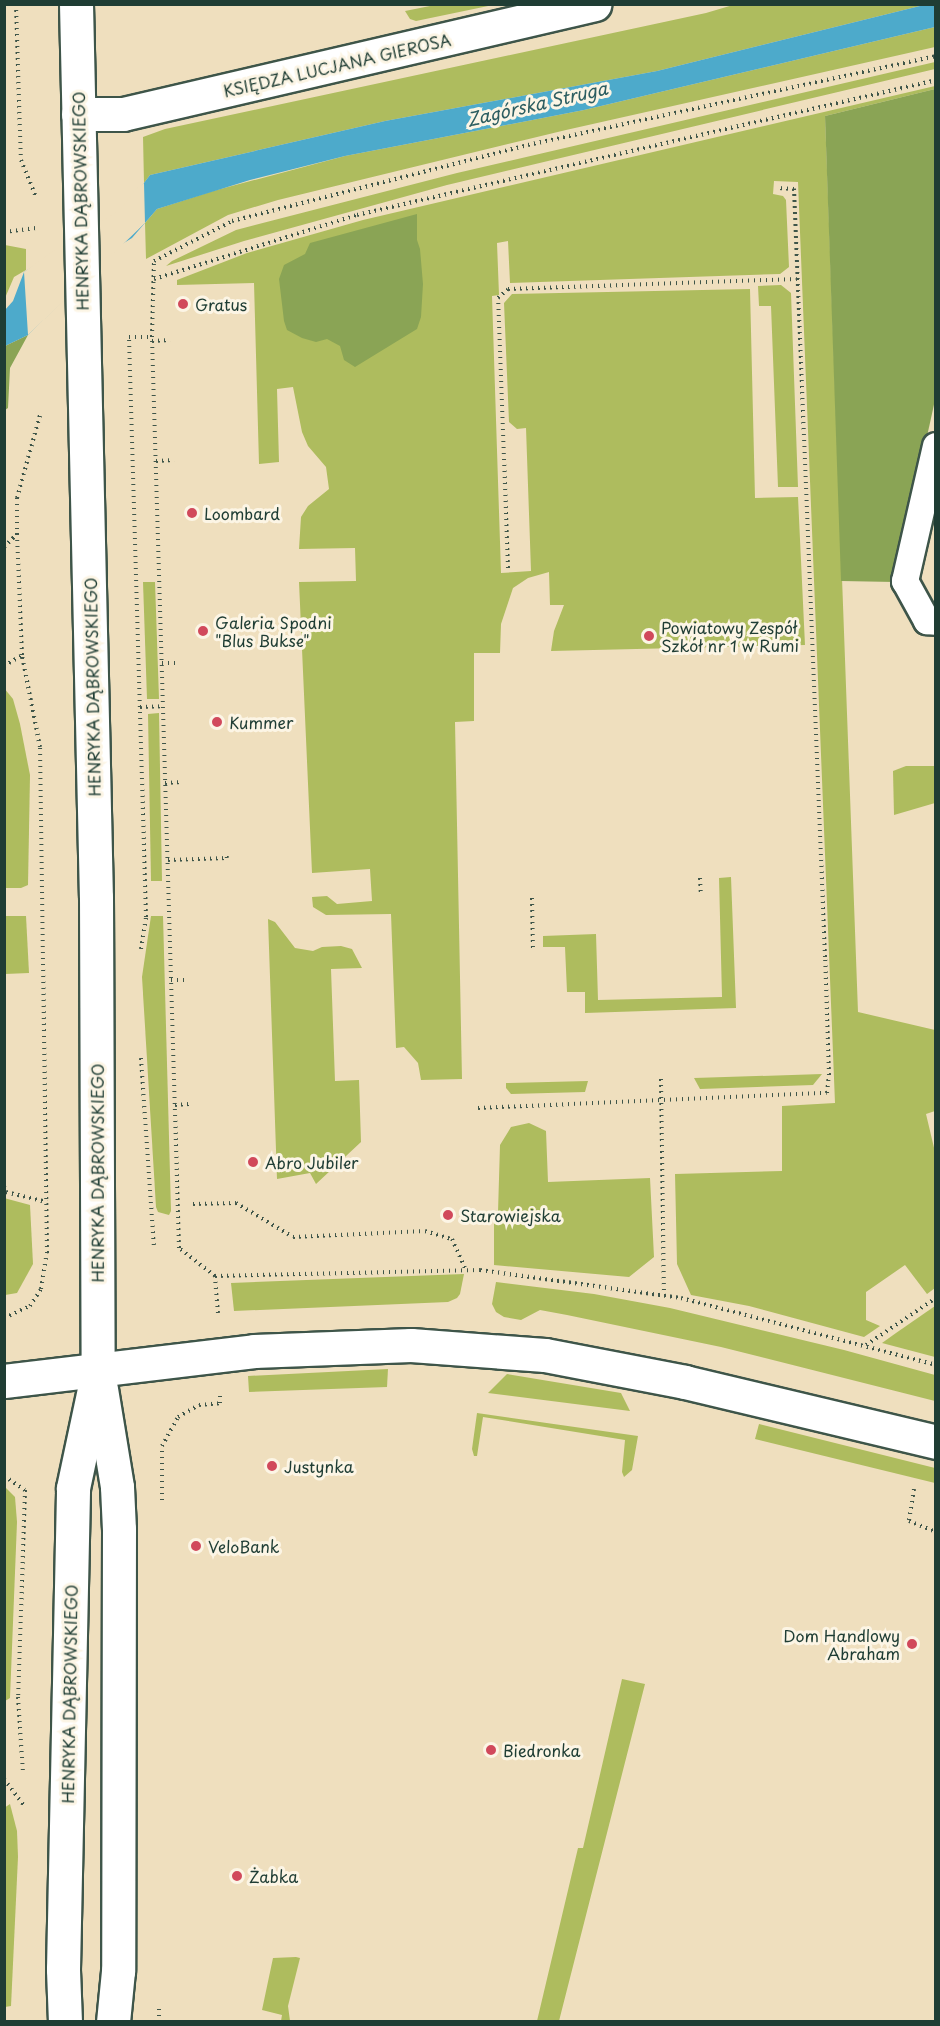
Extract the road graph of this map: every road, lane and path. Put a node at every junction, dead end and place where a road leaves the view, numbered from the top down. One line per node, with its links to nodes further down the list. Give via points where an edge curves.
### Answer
1 (16, 4): 8 (path, via 21,160)
2 (76, 4): 6 (main road, HENRYKA DĄBROWSKIEGO)
3 (594, 4): 6 (main road, KSIĘDZA LUCJANA GIEROSA, via 123,114)
4 (936, 56): 13 (path, via 528,146 232,221 154,261)
5 (936, 80): 13 (path, via 369,212)
6 (78, 114): 61 (main road, HENRYKA DĄBROWSKIEGO, via 96,897)
7 (777, 188): 14 (path, via 794,189)
8 (37, 206)
9 (38, 217): 10 (path)
10 (38, 228): 11 (path); 12 (path)
11 (4, 232)
12 (39, 240)
13 (154, 279): 15 (path)
14 (797, 279): 23 (path, via 508,289 498,298); 44 (path, via 829,1075 826,1093)
15 (152, 339): 16 (path); 20 (path); 30 (path, via 129,337)
16 (170, 340)
17 (40, 410): 21 (path, via 40,422 17,498)
18 (936, 446): 24 (lane, via 905,581 927,621)
19 (174, 460): 20 (path)
20 (156, 461): 26 (path)
21 (17, 535): 22 (path); 25 (path)
22 (4, 547)
23 (508, 568)
24 (936, 622)
25 (21, 655): 28 (path); 50 (path, via 40,747)
26 (162, 663): 27 (path); 29 (path)
27 (178, 663)
28 (4, 666)
29 (163, 706): 30 (path); 32 (path)
30 (140, 707): 39 (path, via 146,917)
31 (182, 782): 32 (path)
32 (165, 783): 34 (path)
33 (226, 854): 34 (path, via 227,858)
34 (168, 860): 40 (path)
35 (700, 878): 36 (path)
36 (701, 895)
37 (532, 898): 38 (path)
38 (533, 948)
39 (139, 957)
40 (171, 980): 41 (path); 46 (path)
41 (185, 980)
42 (141, 1047): 52 (path)
43 (661, 1079): 44 (path)
44 (662, 1101): 47 (path); 55 (path)
45 (189, 1104): 46 (path)
46 (175, 1105): 54 (path, via 179,1248)
47 (478, 1108)
48 (4, 1186): 49 (path)
49 (5, 1192): 50 (path)
50 (47, 1202): 57 (path, via 47,1253 41,1289 30,1306)
51 (193, 1204): 53 (path, via 236,1203 293,1237 425,1231 452,1239)
52 (154, 1249)
53 (466, 1270): 54 (path); 55 (path)
54 (215, 1276): 59 (path)
55 (664, 1295): 58 (path)
56 (936, 1298): 58 (path)
57 (4, 1318)
58 (866, 1345): 60 (path)
59 (220, 1355): 61 (main road); 63 (main road, via 356,1345 545,1355 685,1382); 66 (path, via 220,1403 199,1405 178,1417 162,1446)
60 (936, 1365)
61 (98, 1370): 62 (main road); 72 (main road, HENRYKA DĄBROWSKIEGO, via 73,1488); 73 (main road, HENRYKA DĄBROWSKIEGO, via 117,1487 119,1529 118,1971)
62 (4, 1382)
63 (936, 1442)
64 (4, 1476): 68 (path, via 25,1490 18,1697)
65 (914, 1489): 67 (path, via 909,1521)
66 (162, 1508)
67 (936, 1532)
68 (23, 1774)
69 (4, 1779): 70 (path, via 25,1807)
70 (24, 1796)
71 (159, 2002): 74 (path)
72 (65, 2022)
73 (113, 2022)
74 (159, 2022)

